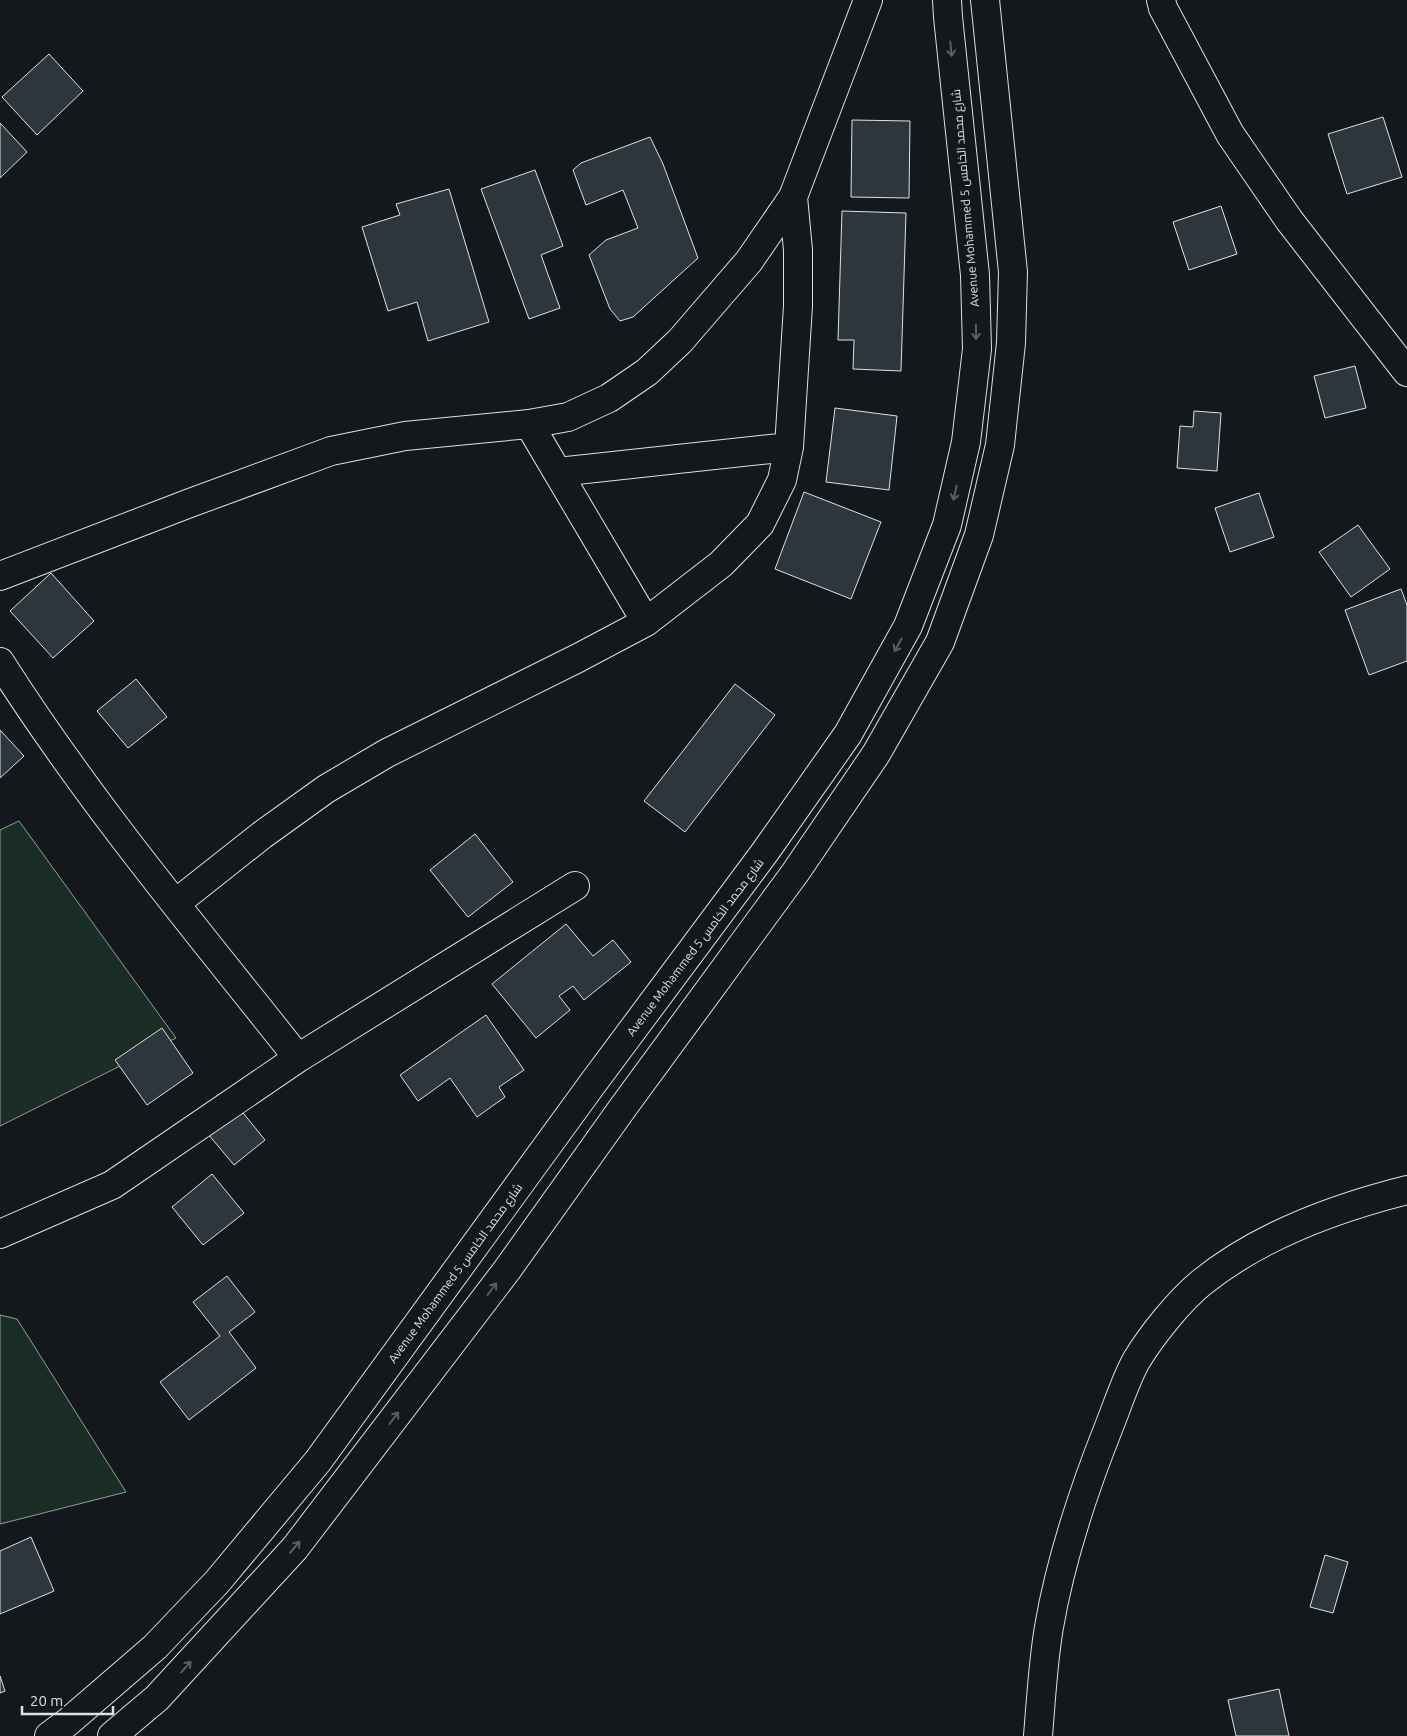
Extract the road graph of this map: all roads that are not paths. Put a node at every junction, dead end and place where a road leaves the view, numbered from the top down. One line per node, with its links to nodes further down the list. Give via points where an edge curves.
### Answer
1 (868, 0): 5 (main road)
2 (947, 0): 18 (main road, Avenue Mohammed 5 شارع محمد الخامس, one-way to 18, via 975,275 977,348 966,442 947,525 908,626 848,734 826,766 318,1461 217,1582 155,1646)
3 (985, 0): 19 (main road, one-way to 3, via 157,1698 295,1548 507,1270 795,874 876,754 940,642 979,535 1000,445 1011,343 1013,272)
4 (1164, 3): 6 (main road, via 1230,134 1289,220)
5 (793, 197): 7 (main road, via 749,261 680,341 647,372 609,398 568,417); 8 (main road, via 798,250 798,306)
6 (1407, 372)
7 (529, 424): 9 (main road); 10 (main road, via 405,436 331,451)
8 (789, 447): 9 (main road); 11 (main road, via 782,480 760,524 720,564)
9 (558, 472): 11 (main road)
10 (0, 576)
11 (646, 622): 14 (main road, via 387,754 334,785 262,835)
12 (0, 662): 14 (main road, via 86,790)
13 (575, 886): 15 (main road)
14 (176, 903): 15 (main road)
15 (298, 1058): 17 (main road, via 112,1185)
16 (1407, 1190): 20 (main road, via 1338,1210 1238,1256 1200,1284 1167,1318 1136,1362 1096,1460 1068,1542 1049,1627)
17 (0, 1234)
18 (49, 1736)
19 (112, 1736)
20 (1038, 1736)

